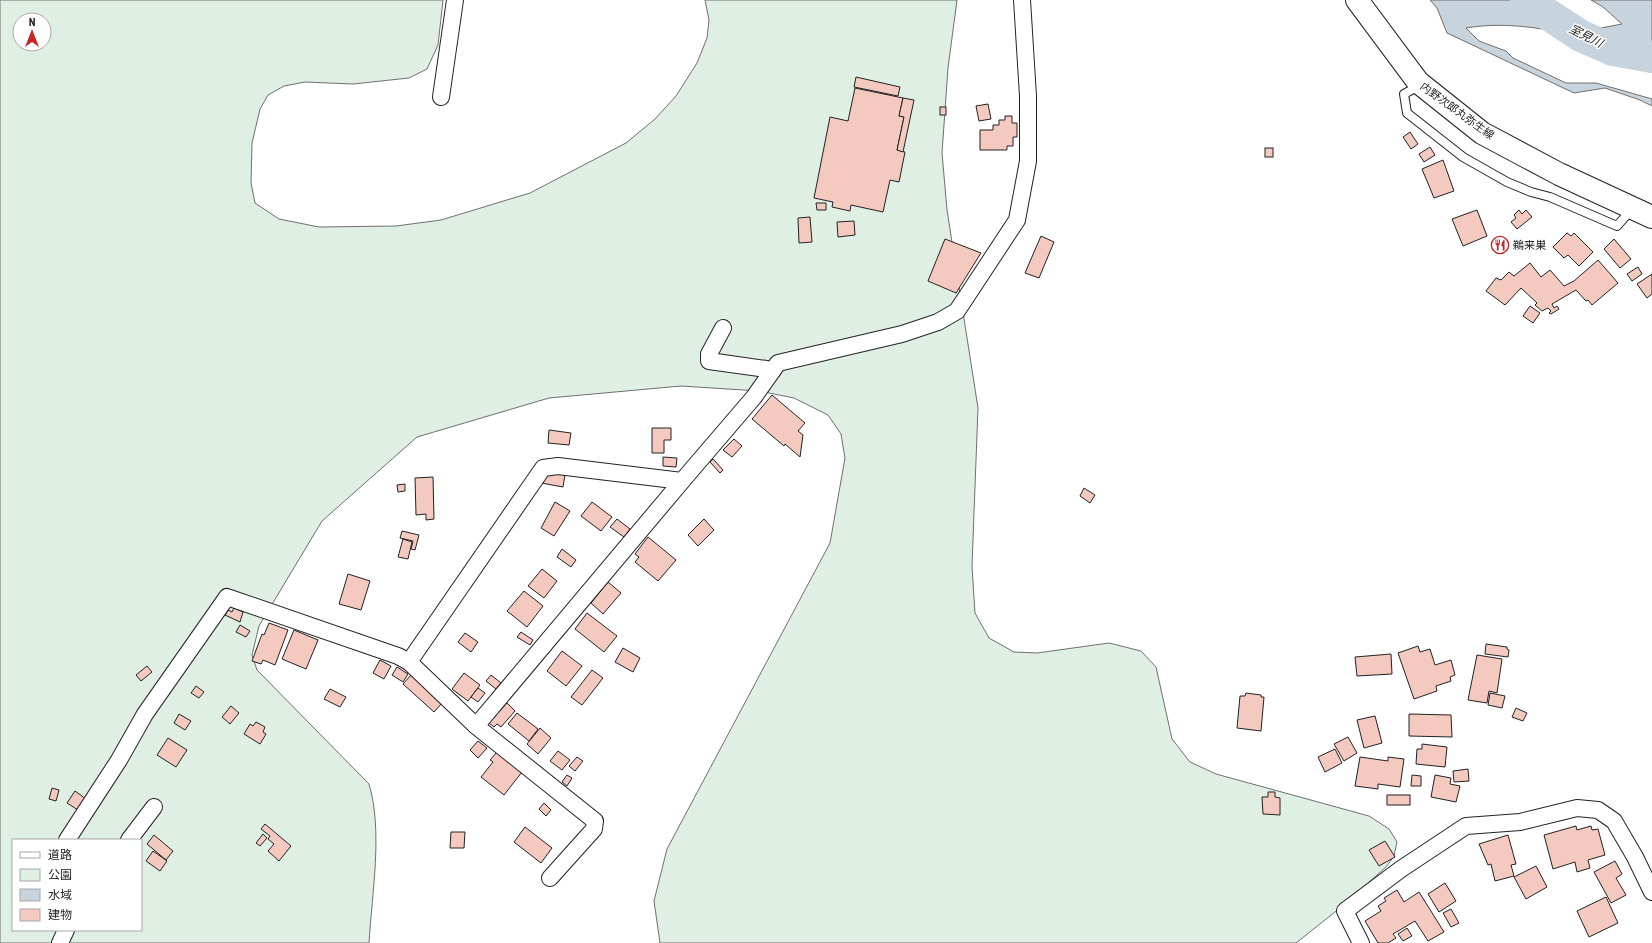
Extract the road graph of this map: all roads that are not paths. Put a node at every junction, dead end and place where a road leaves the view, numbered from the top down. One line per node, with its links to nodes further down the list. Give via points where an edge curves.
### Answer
1 (455, 0): 5 (street)
2 (1022, 0): 8 (street, via 1028,96 1028,161 1018,220 957,311 938,322 902,334 778,363)
3 (1357, 0): 4 (main road, 内野次郎丸弥生線)
4 (1418, 82): 6 (main road, 内野次郎丸弥生線, via 1482,133); 6 (lane, via 1415,88 1404,94 1407,113 1470,160 1508,182 1617,226)
5 (441, 97)
6 (1642, 213)
7 (723, 328): 8 (street, via 709,354 709,361)
8 (773, 370): 9 (street, via 754,397)
9 (682, 481): 10 (street, via 558,466 543,468); 11 (street)
10 (409, 662): 11 (street); 13 (street, via 227,597 145,714 119,760)
11 (476, 726): 15 (street, via 595,821 594,830)
12 (154, 807): 14 (street)
13 (68, 839)
14 (131, 839)
15 (550, 878)
16 (1652, 892): 19 (street, via 1614,821 1598,810 1577,808 1520,822 1466,826 1401,869 1345,911)
17 (66, 931): 18 (street)
18 (60, 943)
19 (1361, 943)

